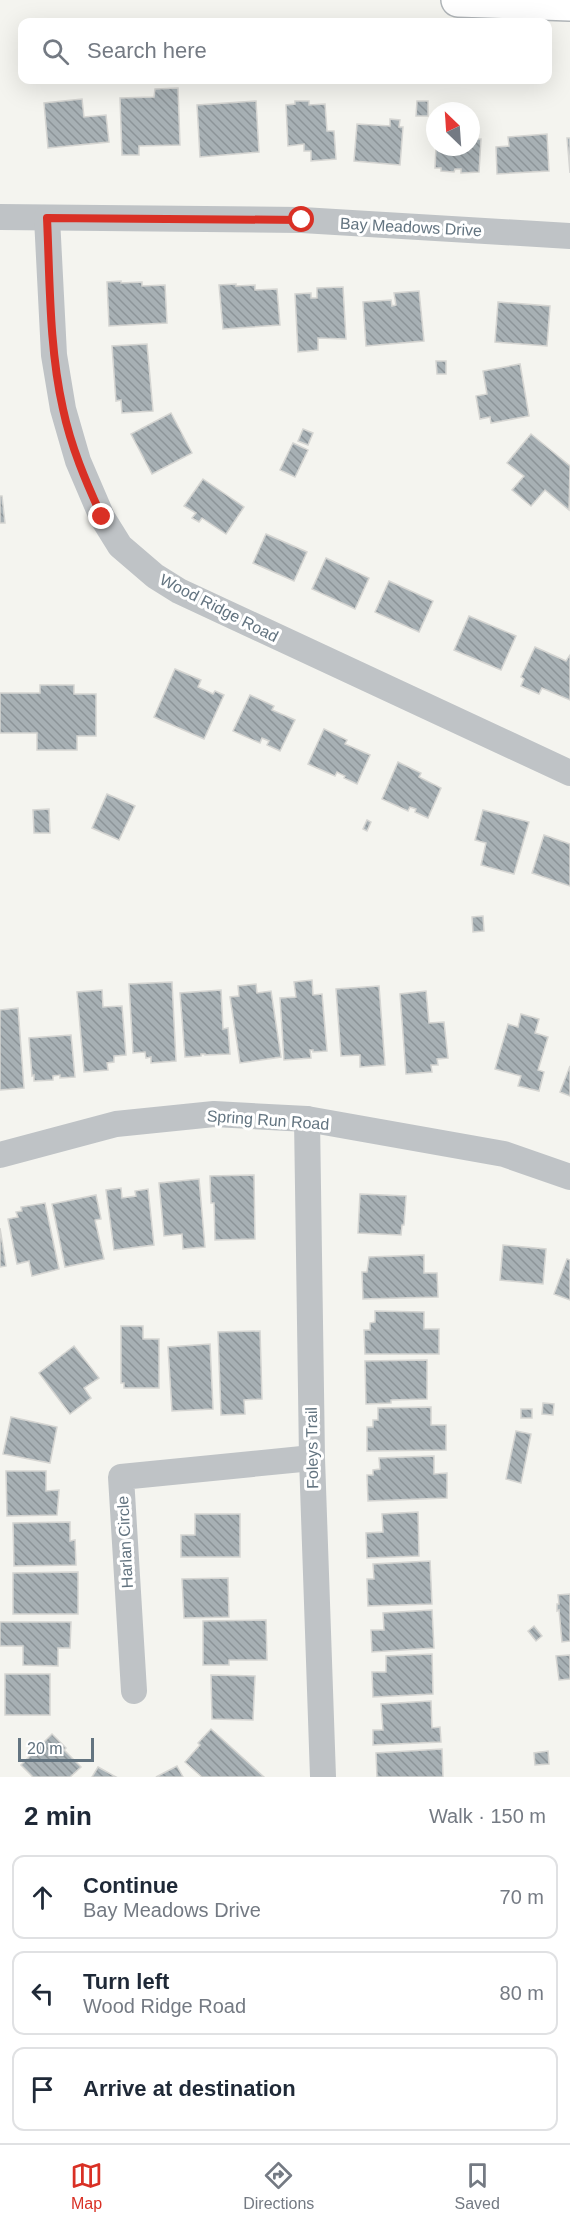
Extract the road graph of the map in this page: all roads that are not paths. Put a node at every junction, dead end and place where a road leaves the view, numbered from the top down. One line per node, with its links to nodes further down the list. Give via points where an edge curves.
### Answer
1 (458, 0): 2 (main road)
2 (570, 4)
3 (0, 217): 4 (street, Bay Meadows Drive)
4 (47, 218): 5 (street, Bay Meadows Drive, via 302,220); 6 (street, Wood Ridge Road, via 54,355 63,409 78,461 102,517 120,546 179,591)
5 (570, 236)
6 (570, 772)
7 (307, 1119): 8 (street, Spring Run Road, via 214,1114 116,1124); 9 (street, Spring Run Road, via 504,1154); 10 (street, Foleys Trail)
8 (0, 1155)
9 (570, 1177)
10 (312, 1458): 11 (street, Harlan Circle, via 121,1477); 12 (street, Foleys Trail)
11 (134, 1691)
12 (323, 1777)

